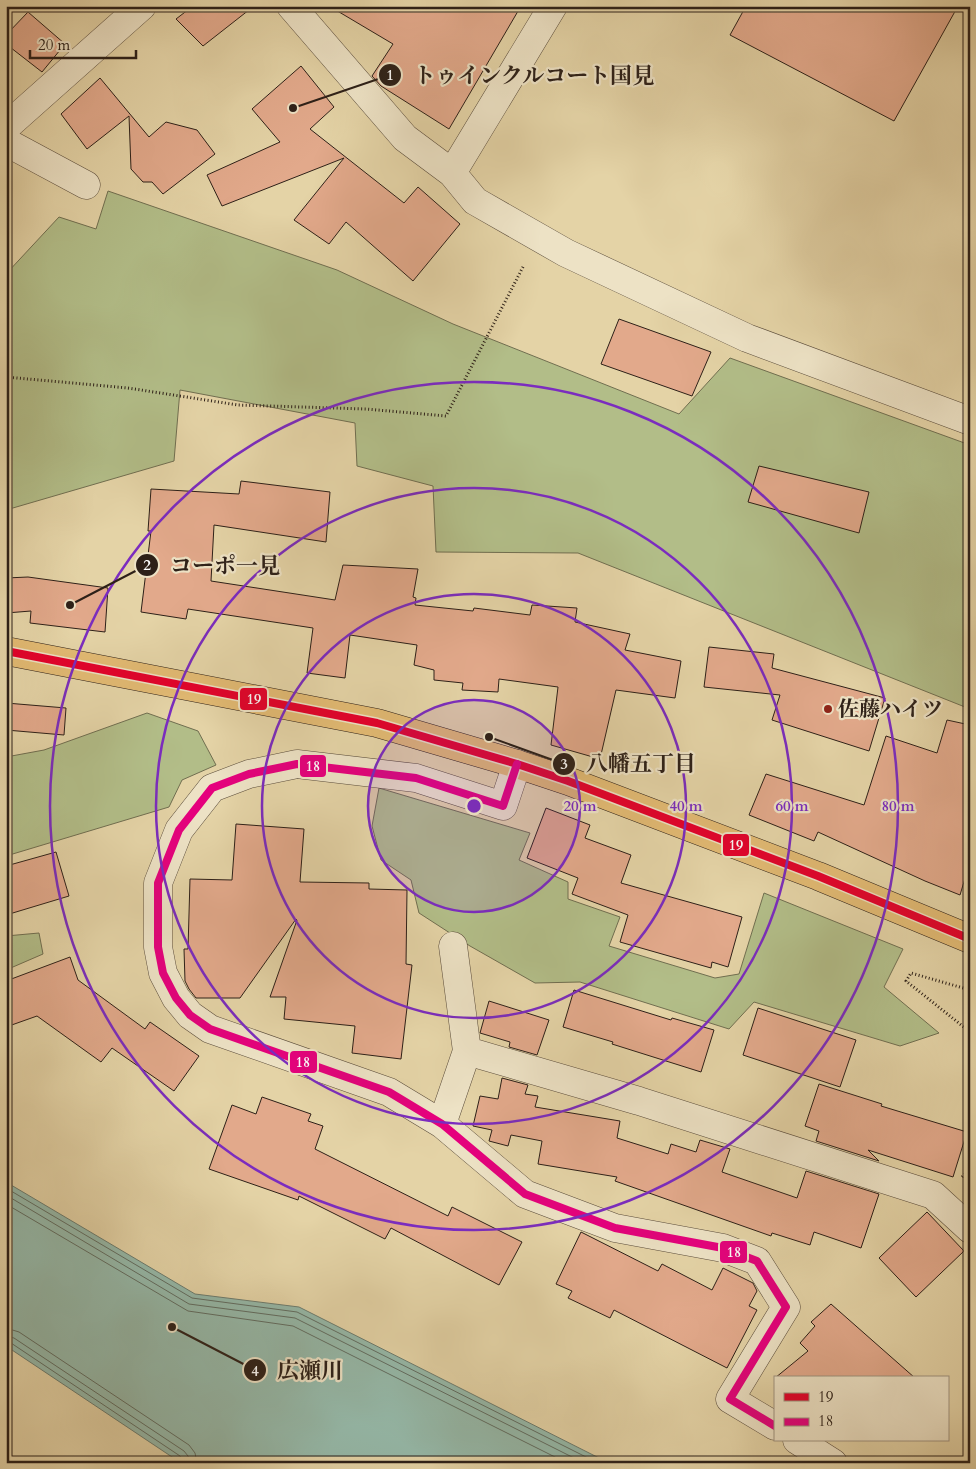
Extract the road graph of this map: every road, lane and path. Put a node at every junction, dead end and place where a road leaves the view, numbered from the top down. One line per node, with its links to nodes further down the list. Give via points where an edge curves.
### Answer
1 (142, 6): 4 (street)
2 (292, 6): 6 (street, via 404,138)
3 (553, 6): 6 (street)
4 (6, 127)
5 (6, 142): 7 (street)
6 (452, 173): 8 (street, via 475,201)
7 (86, 186)
8 (538, 237): 9 (path, via 446,416 238,404 128,388); 10 (street, via 747,338)
9 (6, 377)
10 (970, 421)
11 (6, 651): 12 (main road, via 377,723)
12 (517, 764): 13 (main road, via 808,873); 18 (street, via 503,806 416,778 297,764 250,774 212,788 179,830 158,883 158,947 163,973 176,998 190,1015 210,1029 389,1092)
13 (970, 939)
14 (453, 946): 17 (street)
15 (970, 990): 16 (path, via 911,973 906,981)
16 (970, 1032)
17 (467, 1051): 18 (street); 19 (street, via 640,1101 933,1195)
18 (442, 1124): 20 (street, via 525,1194 615,1228 723,1248 757,1261 786,1307 730,1399)
19 (970, 1229)
20 (774, 1425)
21 (800, 1442): 22 (street)
22 (833, 1463)

